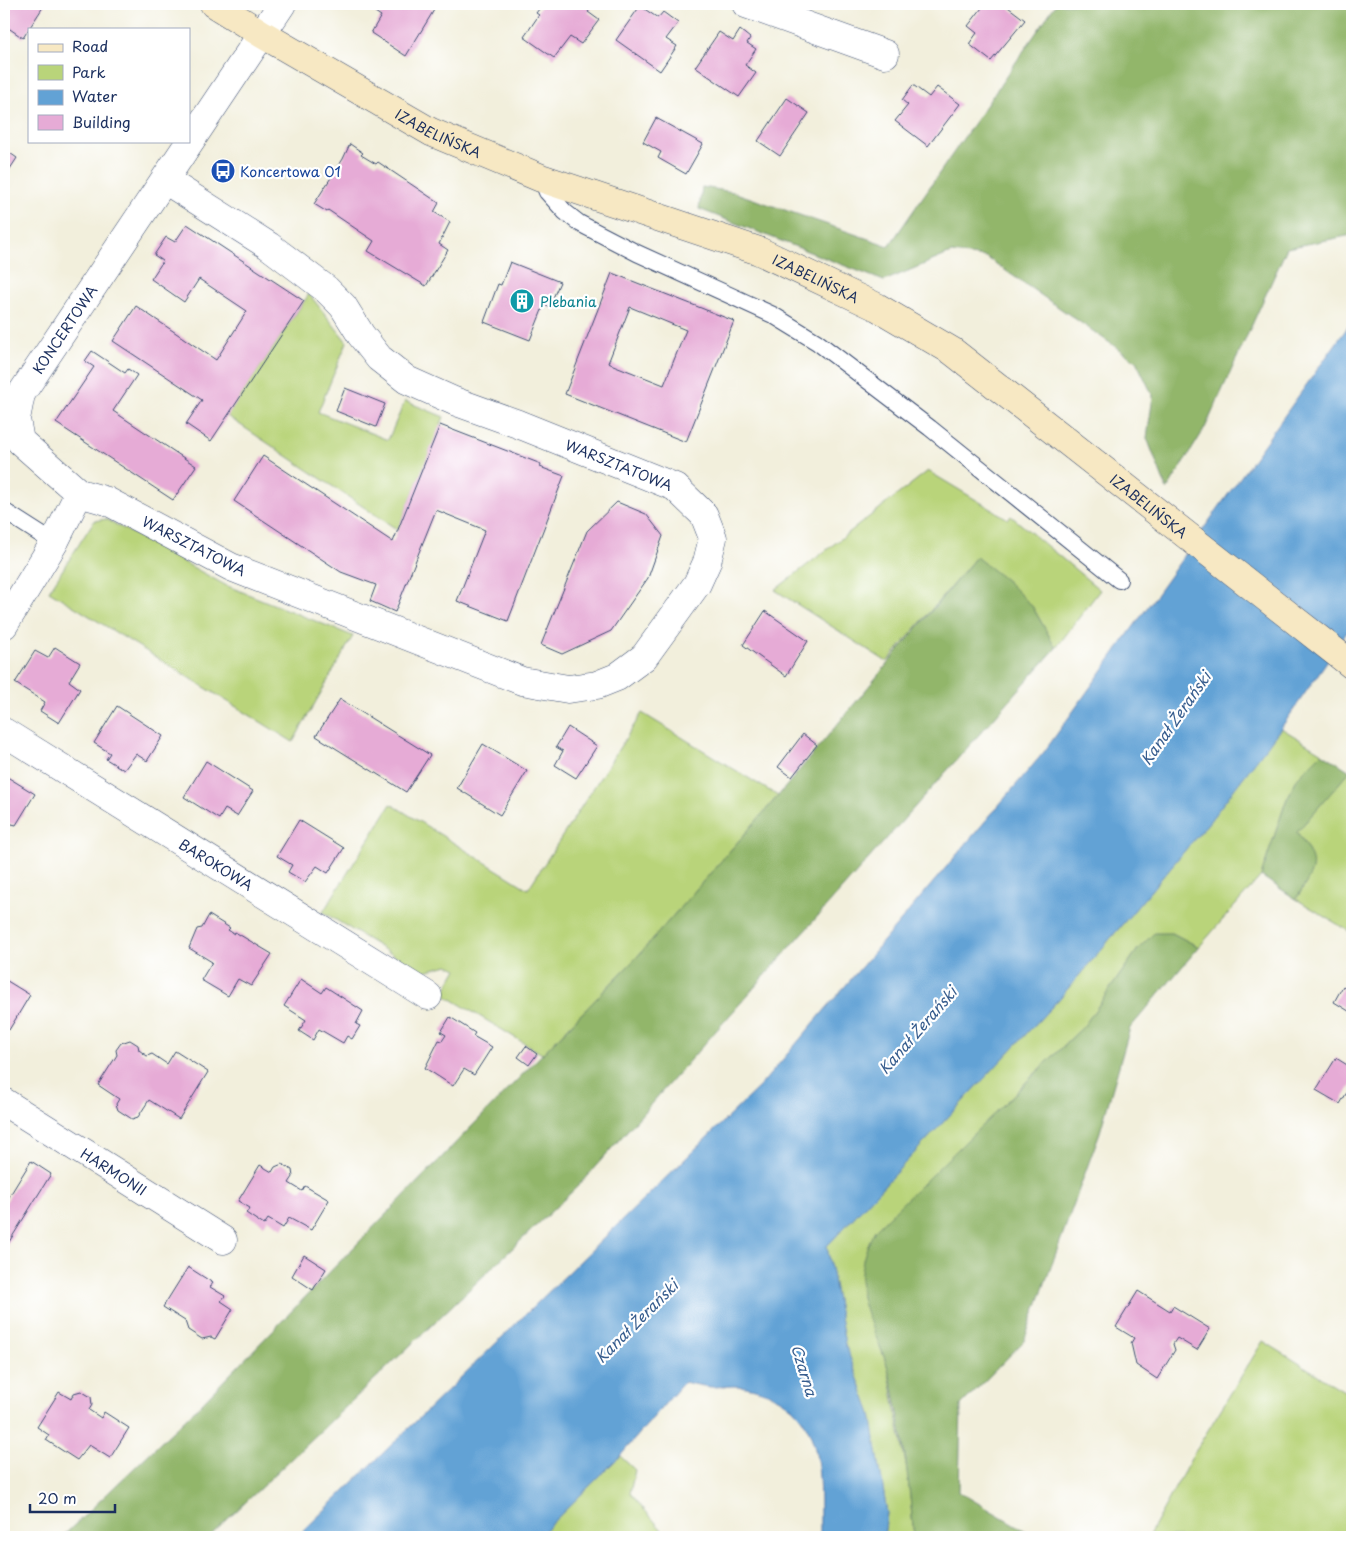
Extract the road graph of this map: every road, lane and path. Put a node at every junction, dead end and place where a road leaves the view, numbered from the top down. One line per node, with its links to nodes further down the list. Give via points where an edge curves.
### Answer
1 (214, 4): 4 (street, IZABELIŃSKA)
2 (282, 4): 4 (street, KONCERTOWA)
3 (746, 4): 5 (street)
4 (262, 34): 6 (street, IZABELIŃSKA, via 431,132); 7 (street, KONCERTOWA)
5 (885, 54)
6 (541, 178): 11 (lane, via 547,192 579,223 773,315 817,342); 13 (street, IZABELIŃSKA, via 759,252 877,307 952,351)
7 (165, 180): 8 (street, KONCERTOWA, via 21,394 17,405 20,441); 8 (street, WARSZTATOWA, via 269,246 326,288 343,306 379,358 407,380 454,402 675,487 704,515 712,538 707,562 697,584 644,658 617,677 597,685 568,688 522,681 240,571 107,501)
8 (79, 493): 10 (street)
9 (4, 511): 10 (lane)
10 (54, 543): 12 (street)
11 (1119, 580)
12 (4, 624)
13 (1352, 665)
14 (4, 732): 15 (street, BAROKOWA)
15 (428, 996)
16 (4, 1102): 17 (street, HARMONII)
17 (223, 1240)

